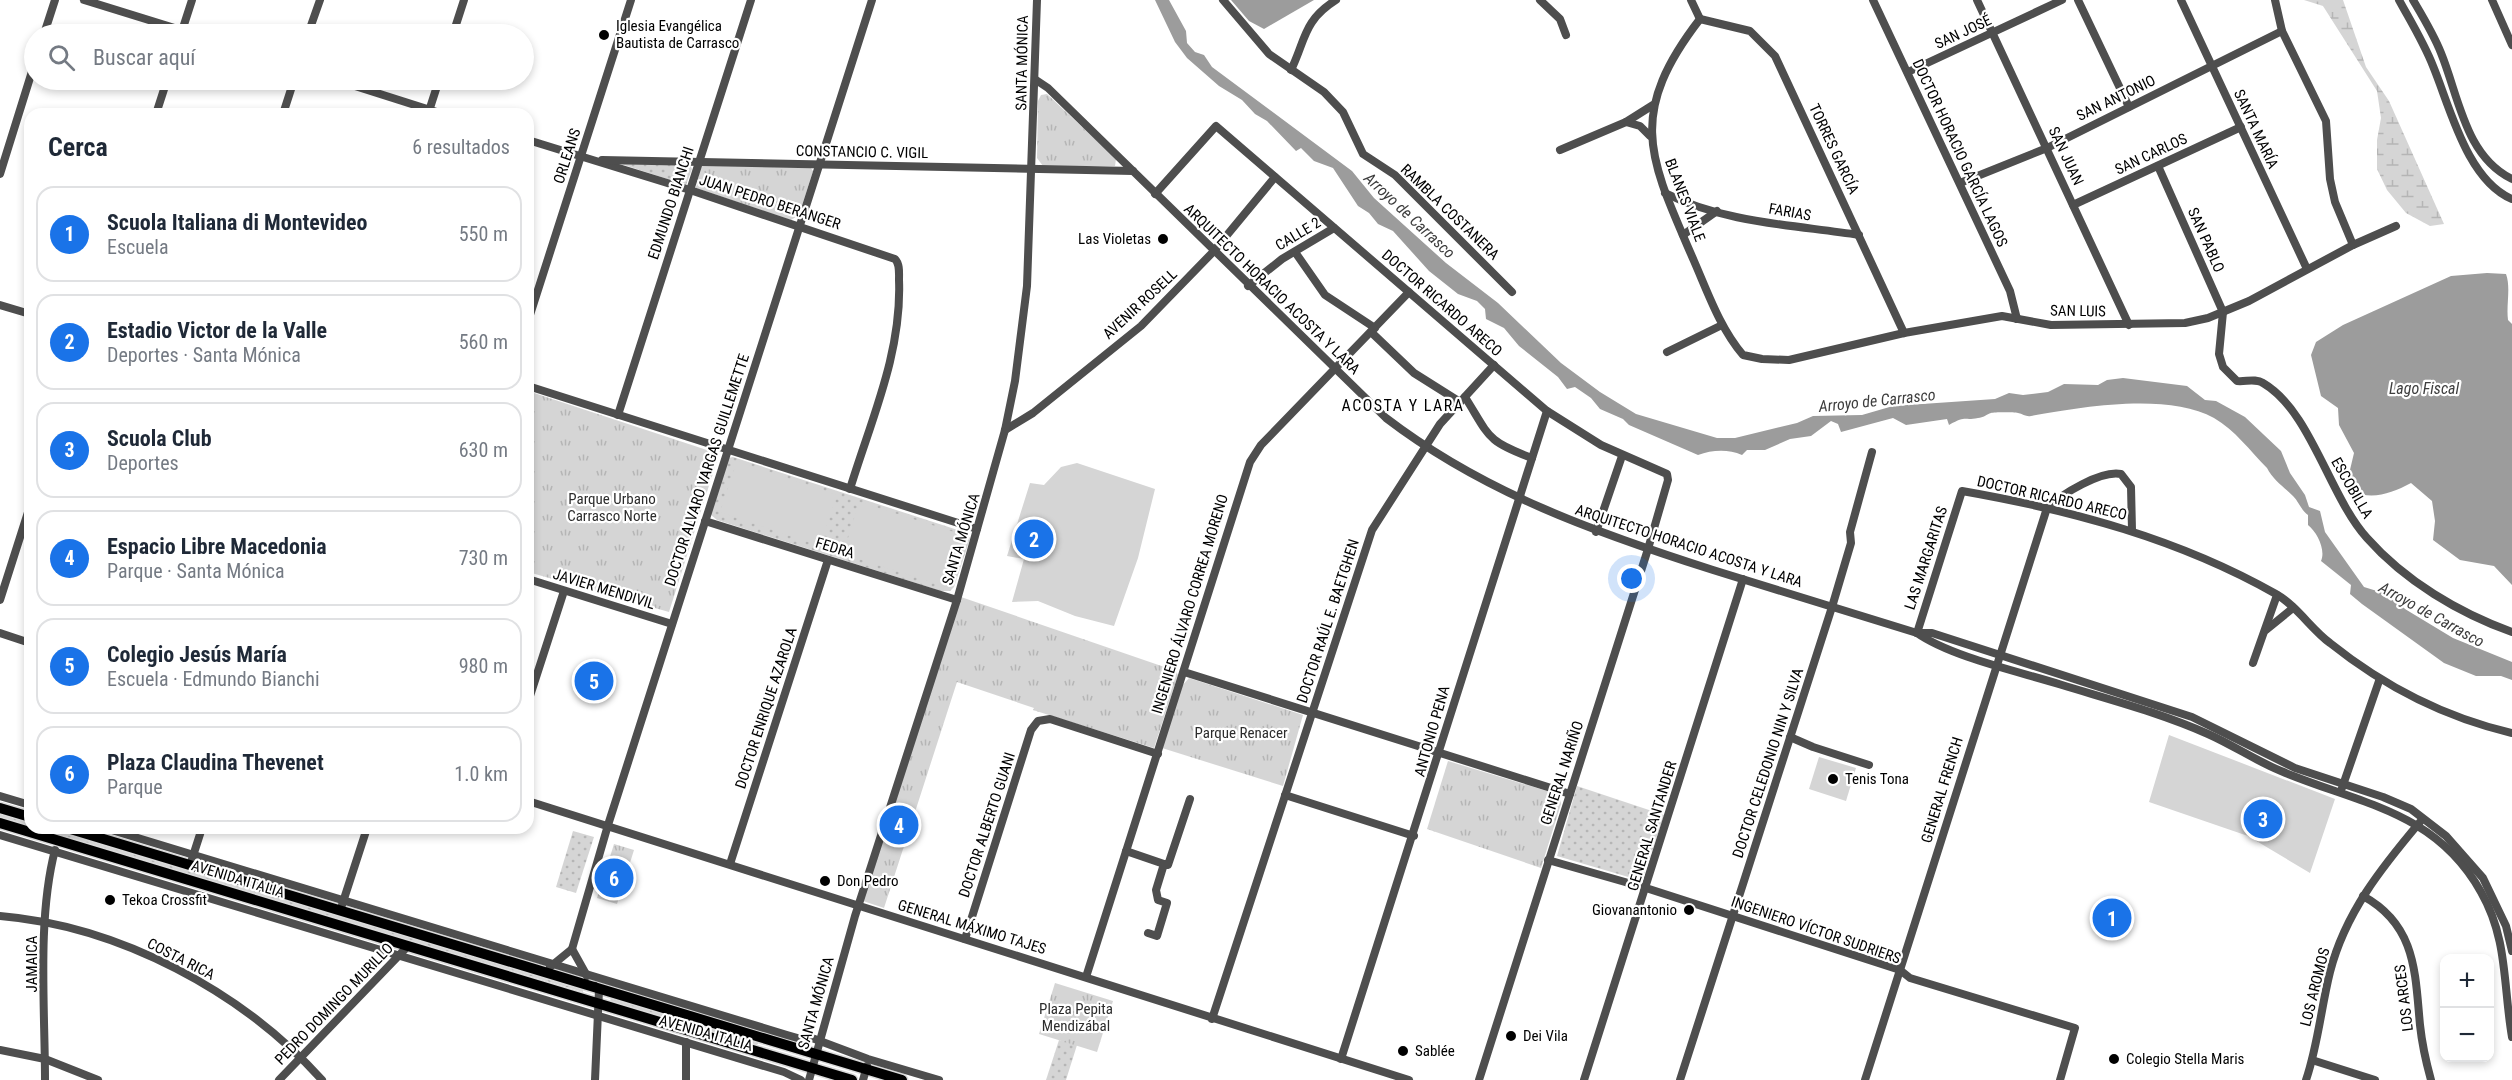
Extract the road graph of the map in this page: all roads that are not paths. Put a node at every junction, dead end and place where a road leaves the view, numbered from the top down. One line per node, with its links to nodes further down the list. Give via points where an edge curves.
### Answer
1 (55, 0): 24 (street)
2 (84, 0): 25 (street)
3 (192, 0): 26 (street)
4 (320, 0): 27 (street)
5 (464, 0): 28 (street)
6 (631, 0): 58 (street, ORLEANS)
7 (751, 0): 60 (street, EDMUNDO BIANCHI)
8 (872, 0): 61 (street, DOCTOR ALVARO VARGAS GUILLEMETTE)
9 (1037, 0): 38 (street, SANTA MÓNICA)
10 (1223, 0): 36 (street, RAMBLA COSTANERA, via 1269,54)
11 (1336, 0): 36 (street, via 1311,21)
12 (1543, 0): 31 (street, via 1560,19)
13 (1691, 0): 23 (street)
14 (1872, 0): 37 (street, DOCTOR HORACIO GARCÍA LAGOS)
15 (1977, 0): 30 (street, SAN JUAN)
16 (2062, 0): 30 (street, SAN JOSÉ)
17 (2078, 0): 45 (street)
18 (2181, 0): 35 (street, SANTA MARÍA)
19 (2275, 0): 29 (street)
20 (2399, 0): 33 (street)
21 (2413, 0): 32 (street)
22 (2492, 0): 34 (street)
23 (1700, 19): 44 (street, BLANES VIALE, via 1671,64); 79 (street, TORRES GARCÍA, via 1750,31 1775,56)
24 (47, 24)
25 (155, 24)
26 (185, 24)
27 (312, 24)
28 (456, 24)
29 (2282, 31): 35 (street, SAN ANTONIO); 80 (street, via 2326,121 2335,202)
30 (1992, 33): 37 (street, SAN JOSÉ); 56 (street, SAN JUAN)
31 (1566, 35)
32 (2435, 39): 33 (street); 52 (street)
33 (2424, 44): 54 (street)
34 (2512, 45)
35 (2212, 66): 45 (street, SAN ANTONIO); 51 (street, SANTA MARÍA)
36 (1291, 70): 86 (street, RAMBLA COSTANERA, via 1324,92 1343,112 1363,154 1395,175)
37 (1908, 72): 68 (street, DOCTOR HORACIO GARCÍA LAGOS)
38 (1036, 80): 63 (street, SANTA MÓNICA); 64 (street, ARQUITECTO HORACIO ACOSTA Y LARA)
39 (26, 90): 65 (street)
40 (164, 90): 46 (street)
41 (291, 90): 47 (street)
42 (365, 90): 48 (street)
43 (436, 90): 49 (street)
44 (1653, 105): 50 (street); 53 (street, BLANES VIALE)
45 (2129, 107): 56 (street, SAN ANTONIO)
46 (158, 108)
47 (285, 108)
48 (417, 108)
49 (430, 108)
50 (1626, 122): 53 (street, via 1640,126); 57 (street)
51 (2241, 127): 62 (street, SAN CARLOS); 83 (street, SANTA MARÍA)
52 (2471, 135): 54 (street); 67 (street, via 2496,170)
53 (1650, 136): 70 (street, BLANES VIALE)
54 (2461, 140): 72 (street, via 2487,180)
55 (534, 142): 58 (street, JUAN PEDRO BERANGER)
56 (2047, 148): 68 (street, SAN ANTONIO); 73 (street, SAN JUAN)
57 (1560, 150)
58 (581, 156): 59 (street, JUAN PEDRO BERANGER); 87 (street, ORLEANS)
59 (591, 159): 60 (street, CONSTANCIO C. VIGIL); 69 (street, JUAN PEDRO BERANGER)
60 (699, 162): 61 (street, CONSTANCIO C. VIGIL); 69 (street, EDMUNDO BIANCHI)
61 (819, 165): 63 (street, CONSTANCIO C. VIGIL); 75 (street, DOCTOR ALVARO VARGAS GUILLEMETTE)
62 (2158, 166): 73 (street, SAN CARLOS); 90 (street, SAN PABLO)
63 (1032, 169): 64 (street, CONSTANCIO C. VIGIL); 105 (street, SANTA MÓNICA, via 1027,286)
64 (1133, 171): 71 (street, ARQUITECTO HORACIO ACOSTA Y LARA)
65 (0, 174)
66 (1275, 177): 71 (street, DOCTOR RICARDO ARECO, via 1216,126); 77 (street, DOCTOR RICARDO ARECO); 81 (street, AVENIR ROSELL)
67 (2512, 179)
68 (1960, 183): 91 (street, DOCTOR HORACIO GARCÍA LAGOS, via 2010,291)
69 (690, 190): 75 (street, JUAN PEDRO BERANGER); 104 (street, EDMUNDO BIANCHI)
70 (1665, 193): 74 (street, FARIAS); 78 (street, BLANES VIALE)
71 (1155, 194): 81 (street, ARQUITECTO HORACIO ACOSTA Y LARA)
72 (2512, 199)
73 (2073, 205): 93 (street, SAN JUAN)
74 (1717, 212): 78 (street); 79 (street, FARIAS)
75 (799, 226): 107 (street, DOCTOR ALVARO VARGAS GUILLEMETTE); 112 (street, JUAN PEDRO BERANGER, via 898,262 899,322 894,352)
76 (2396, 226): 80 (street, SAN LUIS)
77 (1334, 228): 82 (street, CALLE 2); 85 (street, DOCTOR RICARDO ARECO)
78 (1683, 235): 92 (street, BLANES VIALE)
79 (1859, 235): 96 (street, TORRES GARCÍA)
80 (2354, 245): 83 (street, SAN LUIS)
81 (1213, 252): 84 (street, ARQUITECTO HORACIO ACOSTA Y LARA); 105 (street, AVENIR ROSELL, via 1141,326 1033,413)
82 (1294, 252): 84 (street, CALLE 2); 95 (street, via 1325,295)
83 (2307, 269): 90 (street, SAN LUIS)
84 (1248, 286): 100 (street, ARQUITECTO HORACIO ACOSTA Y LARA)
85 (1409, 292): 95 (street, INGENIERO ÁLVARO CORREA MORENO); 99 (street, DOCTOR RICARDO ARECO)
86 (1512, 292)
87 (534, 302)
88 (0, 305): 89 (street)
89 (24, 312)
90 (2223, 312): 93 (street, SAN LUIS, via 2185,323); 94 (street, SAN PABLO)
91 (2017, 319): 93 (street, SAN LUIS, via 2051,325); 96 (street, SAN LUIS, via 2002,316)
92 (1722, 325): 97 (street); 98 (street, BLANES VIALE)
93 (2129, 325)
94 (2222, 327): 133 (street, ESCOBILLA, via 2219,354 2223,368 2237,381 2264,383 2292,409 2366,537 2419,584 2484,622)
95 (1373, 330): 100 (street, INGENIERO ÁLVARO CORREA MORENO); 102 (street, via 1414,373)
96 (1904, 333): 98 (street, SAN LUIS, via 1789,360)
97 (1667, 352)
98 (1743, 355)
99 (1494, 365): 102 (street, DOCTOR RAÚL E. BAETGHEN); 103 (street, DOCTOR RICARDO ARECO)
100 (1335, 370): 106 (street, ARQUITECTO HORACIO ACOSTA Y LARA, via 1386,418); 140 (street, INGENIERO ÁLVARO CORREA MORENO, via 1268,438 1250,462)
101 (534, 388): 104 (street)
102 (1462, 399): 106 (street, DOCTOR RAÚL E. BAETGHEN); 110 (street, via 1489,438 1499,446)
103 (1547, 411): 109 (street, DOCTOR RICARDO ARECO); 110 (street, ANTONIO PENA)
104 (618, 415): 107 (street)
105 (1005, 430): 118 (street, SANTA MÓNICA)
106 (1425, 445): 114 (street, ARQUITECTO HORACIO ACOSTA Y LARA); 144 (street, DOCTOR RAÚL E. BAETGHEN, via 1372,530)
107 (727, 450): 112 (street); 116 (street, DOCTOR ALVARO VARGAS GUILLEMETTE)
108 (1872, 452): 129 (street, DOCTOR CELEDONIO NIN Y SILVA)
109 (1623, 456): 111 (street, DOCTOR RICARDO ARECO); 120 (street)
110 (1532, 458): 114 (street, ANTONIO PENA)
111 (1667, 474): 121 (street, GENERAL NARIÑO)
112 (850, 489): 118 (street)
113 (1962, 491): 115 (street, DOCTOR RICARDO ARECO); 135 (street, LAS MARGARITAS)
114 (1518, 499): 120 (street, ARQUITECTO HORACIO ACOSTA Y LARA); 147 (street, ANTONIO PENA)
115 (2047, 508): 119 (street, DOCTOR RICARDO ARECO); 119 (street, via 2067,492 2108,474 2121,474 2131,487); 137 (street, GENERAL FRENCH)
116 (705, 520): 122 (street, FEDRA); 131 (street, DOCTOR ALVARO VARGAS GUILLEMETTE)
117 (24, 525): 127 (street)
118 (977, 529): 128 (street, SANTA MÓNICA)
119 (2132, 530): 126 (street, DOCTOR RICARDO ARECO, via 2214,563)
120 (1596, 531): 121 (street, ARQUITECTO HORACIO ACOSTA Y LARA)
121 (1648, 549): 123 (street, ARQUITECTO HORACIO ACOSTA Y LARA); 151 (street, GENERAL NARIÑO)
122 (828, 560): 128 (street, FEDRA); 175 (street, DOCTOR ENRIQUE AZAROLA)
123 (1743, 579): 129 (street, ARQUITECTO HORACIO ACOSTA Y LARA); 177 (street, GENERAL SANTANDER)
124 (534, 581): 125 (street, JAVIER MENDIVIL)
125 (564, 591): 131 (street, JAVIER MENDIVIL); 142 (street)
126 (2277, 595): 130 (street, DOCTOR RICARDO ARECO); 132 (street)
127 (0, 600)
128 (957, 600): 180 (street, SANTA MÓNICA)
129 (1832, 607): 135 (street, ARQUITECTO HORACIO ACOSTA Y LARA); 146 (street, DOCTOR CELEDONIO NIN Y SILVA)
130 (2293, 608): 132 (street); 141 (street, DOCTOR RICARDO ARECO, via 2327,642)
131 (672, 624): 161 (street, DOCTOR ALVARO VARGAS GUILLEMETTE)
132 (2266, 630): 138 (street)
133 (2512, 632)
134 (0, 633): 136 (street)
135 (1917, 633): 137 (street, ARQUITECTO HORACIO ACOSTA Y LARA, via 1932,633); 139 (street, ARQUITECTO HORACIO ACOSTA Y LARA, via 1932,643)
136 (24, 641)
137 (1999, 655): 139 (street, GENERAL FRENCH); 143 (street, ARQUITECTO HORACIO ACOSTA Y LARA)
138 (2253, 663)
139 (1996, 664): 143 (street, ARQUITECTO HORACIO ACOSTA Y LARA); 193 (street, GENERAL FRENCH)
140 (1184, 672): 144 (street); 148 (street, INGENIERO ÁLVARO CORREA MORENO)
141 (2379, 681): 145 (street, DOCTOR RICARDO ARECO, via 2468,722); 150 (street)
142 (534, 684)
143 (2085, 688): 150 (street, ARQUITECTO HORACIO ACOSTA Y LARA, via 2192,717)
144 (1312, 712): 147 (street); 152 (street, DOCTOR RAÚL E. BAETGHEN)
145 (2512, 733)
146 (1791, 736): 149 (street); 181 (street, DOCTOR CELEDONIO NIN Y SILVA)
147 (1440, 753): 151 (street); 169 (street, ANTONIO PENA)
148 (1158, 754): 172 (street, INGENIERO ÁLVARO CORREA MORENO); 185 (street, DOCTOR ALBERTO GUANI, via 1050,719 1038,721 1031,730)
149 (1869, 765)
150 (2342, 788): 159 (street, ARQUITECTO HORACIO ACOSTA Y LARA, via 2398,803)
151 (1570, 794): 174 (street, GENERAL NARIÑO)
152 (1285, 795): 169 (street); 201 (street, DOCTOR RAÚL E. BAETGHEN)
153 (0, 796): 155 (street)
154 (1190, 799): 176 (street, via 1168,865)
155 (24, 803)
156 (534, 803): 161 (street, GENERAL MÁXIMO TAJES)
157 (0, 808): 158 (main road)
158 (24, 815)
159 (2420, 821): 178 (street, LOS AROMOS); 189 (street, ARQUITECTO HORACIO ACOSTA Y LARA, via 2480,890)
160 (0, 823): 162 (main road, AVENIDA ITALIA)
161 (608, 825): 175 (street, GENERAL MÁXIMO TAJES); 188 (street, DOCTOR ALVARO VARGAS GUILLEMETTE)
162 (24, 830)
163 (36, 834): 186 (main road, AVENIDA ITALIA)
164 (92, 834): 171 (main road, AVENIDA ITALIA)
165 (119, 834): 171 (street, AVENIDA ITALIA)
166 (199, 834): 173 (street)
167 (365, 834): 179 (street)
168 (0, 835): 170 (street, AVENIDA ITALIA)
169 (1414, 836): 211 (street, ANTONIO PENA)
170 (55, 850): 183 (street, JAMAICA); 190 (street, AVENIDA ITALIA)
171 (157, 850): 173 (main road, AVENIDA ITALIA)
172 (1126, 851): 176 (street); 197 (street, INGENIERO ÁLVARO CORREA MORENO)
173 (191, 860): 179 (main road, AVENIDA ITALIA)
174 (1548, 860): 177 (street, INGENIERO VÍCTOR SUDRIERS); 230 (street, GENERAL NARIÑO)
175 (730, 864): 180 (street, GENERAL MÁXIMO TAJES)
176 (1164, 864): 184 (street, via 1156,890 1158,900 1167,903 1157,936)
177 (1646, 888): 181 (street, INGENIERO VÍCTOR SUDRIERS); 231 (street, GENERAL SANTANDER)
178 (2363, 896): 212 (street, LOS AROMOS, via 2330,972); 237 (street, LOS ARCES, via 2388,915 2413,957)
179 (342, 906): 187 (main road, AVENIDA ITALIA)
180 (858, 906): 185 (street, GENERAL MÁXIMO TAJES); 204 (street, SANTA MÓNICA)
181 (1733, 915): 193 (street, INGENIERO VÍCTOR SUDRIERS); 232 (street, DOCTOR CELEDONIO NIN Y SILVA)
182 (0, 916): 183 (street, COSTA RICA)
183 (45, 922): 209 (street, COSTA RICA, via 135,950 204,985 254,1018); 210 (street, JAMAICA)
184 (1148, 933)
185 (965, 939): 197 (street, GENERAL MÁXIMO TAJES)
186 (408, 946): 190 (street, PEDRO DOMINGO MURILLO); 191 (main road, AVENIDA ITALIA)
187 (480, 949): 192 (street, AVENIDA ITALIA); 194 (main road, AVENIDA ITALIA)
188 (572, 949): 192 (street); 196 (street)
189 (2509, 953): 202 (street, ARQUITECTO HORACIO ACOSTA Y LARA)
190 (399, 956): 195 (street, AVENIDA ITALIA); 209 (street, PEDRO DOMINGO MURILLO)
191 (466, 964): 195 (street); 199 (main road, AVENIDA ITALIA)
192 (553, 966): 194 (street); 196 (street, AVENIDA ITALIA)
193 (1900, 970): 233 (street, GENERAL FRENCH); 234 (street, INGENIERO VÍCTOR SUDRIERS, via 1910,978 2075,1028)
194 (538, 972): 198 (main road, AVENIDA ITALIA)
195 (463, 975): 200 (street, AVENIDA ITALIA)
196 (586, 975): 198 (street); 204 (street, AVENIDA ITALIA, via 787,1035)
197 (1086, 977): 201 (street, GENERAL MÁXIMO TAJES)
198 (599, 990): 199 (street); 203 (main road, AVENIDA ITALIA)
199 (598, 1004): 200 (street); 207 (main road, AVENIDA ITALIA)
200 (596, 1017): 205 (street, AVENIDA ITALIA); 222 (street)
201 (1212, 1019): 211 (street, GENERAL MÁXIMO TAJES)
202 (2512, 1037)
203 (764, 1038): 207 (street, AVENIDA ITALIA); 208 (main road, AVENIDA ITALIA)
204 (819, 1040): 208 (street, SANTA MÓNICA); 214 (street, AVENIDA ITALIA)
205 (686, 1042): 223 (street); 224 (street, AVENIDA ITALIA)
206 (0, 1050): 210 (street)
207 (760, 1052): 208 (main road, via 805,1057); 213 (main road, AVENIDA ITALIA)
208 (815, 1054): 213 (street, SANTA MÓNICA); 214 (main road, AVENIDA ITALIA)
209 (301, 1058): 220 (street, PEDRO DOMINGO MURILLO); 221 (street, COSTA RICA)
210 (45, 1059): 218 (street, JAMAICA); 219 (street)
211 (1341, 1059): 217 (street, GENERAL MÁXIMO TAJES)
212 (2312, 1060): 235 (street, LOS AROMOS); 236 (street)
213 (812, 1068): 214 (main road, via 824,1065); 215 (main road, AVENIDA ITALIA); 225 (street, SANTA MÓNICA)
214 (866, 1070): 216 (main road, AVENIDA ITALIA)
215 (824, 1072): 226 (street, AVENIDA ITALIA); 227 (main road, AVENIDA ITALIA)
216 (904, 1077): 228 (street, AVENIDA ITALIA)
217 (1391, 1077): 229 (street, GENERAL MÁXIMO TAJES)
218 (45, 1080)
219 (98, 1080)
220 (279, 1080)
221 (322, 1080)
222 (595, 1080)
223 (686, 1080)
224 (801, 1080)
225 (809, 1080)
226 (838, 1080)
227 (852, 1080)
228 (939, 1080)
229 (1408, 1080)
230 (1479, 1080)
231 (1584, 1080)
232 (1680, 1080)
233 (1865, 1080)
234 (2060, 1080)
235 (2306, 1080)
236 (2375, 1080)
237 (2431, 1080)

